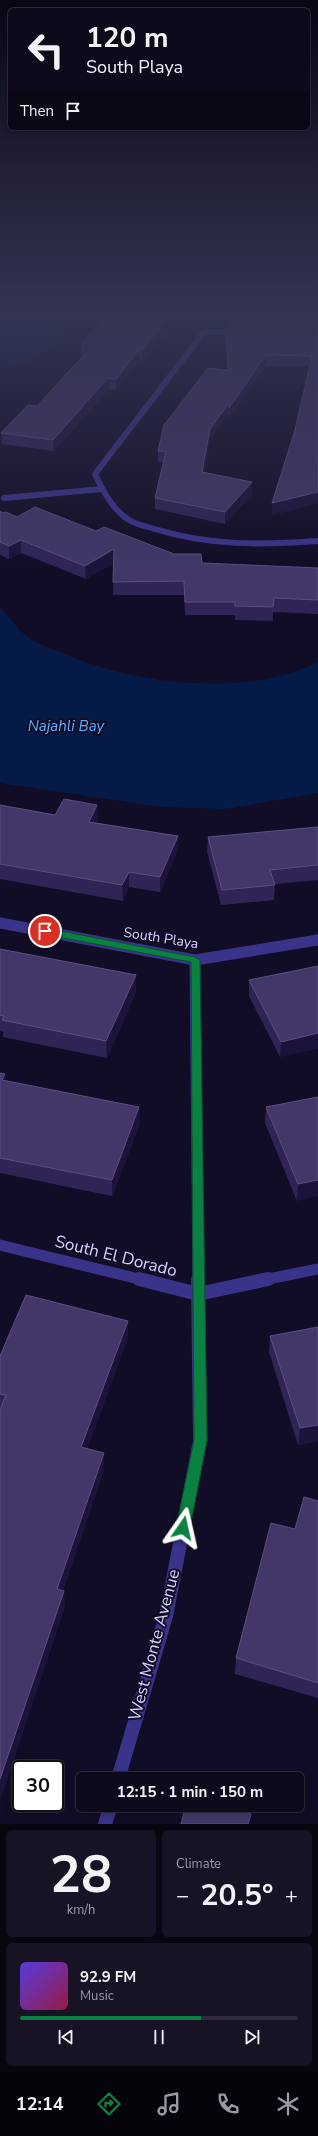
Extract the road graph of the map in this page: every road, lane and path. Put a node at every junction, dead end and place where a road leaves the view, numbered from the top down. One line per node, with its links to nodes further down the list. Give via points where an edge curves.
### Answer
1 (152, 399): 2 (street, via 95,474)
2 (102, 489): 3 (street); 4 (street, via 106,498 130,520 169,534 216,543 270,545)
3 (4, 498)
4 (318, 541)
5 (0, 923): 7 (street, South Playa)
6 (318, 940): 7 (street, South Playa)
7 (195, 960): 10 (street, West Monte Avenue)
8 (0, 1245): 10 (street, South El Dorado)
9 (318, 1269): 10 (street, South El Dorado)
10 (198, 1294): 11 (street, West Monte Avenue, via 200,1440 166,1616)
11 (120, 1772)
12 (109, 1812): 13 (street)
13 (105, 1824)

